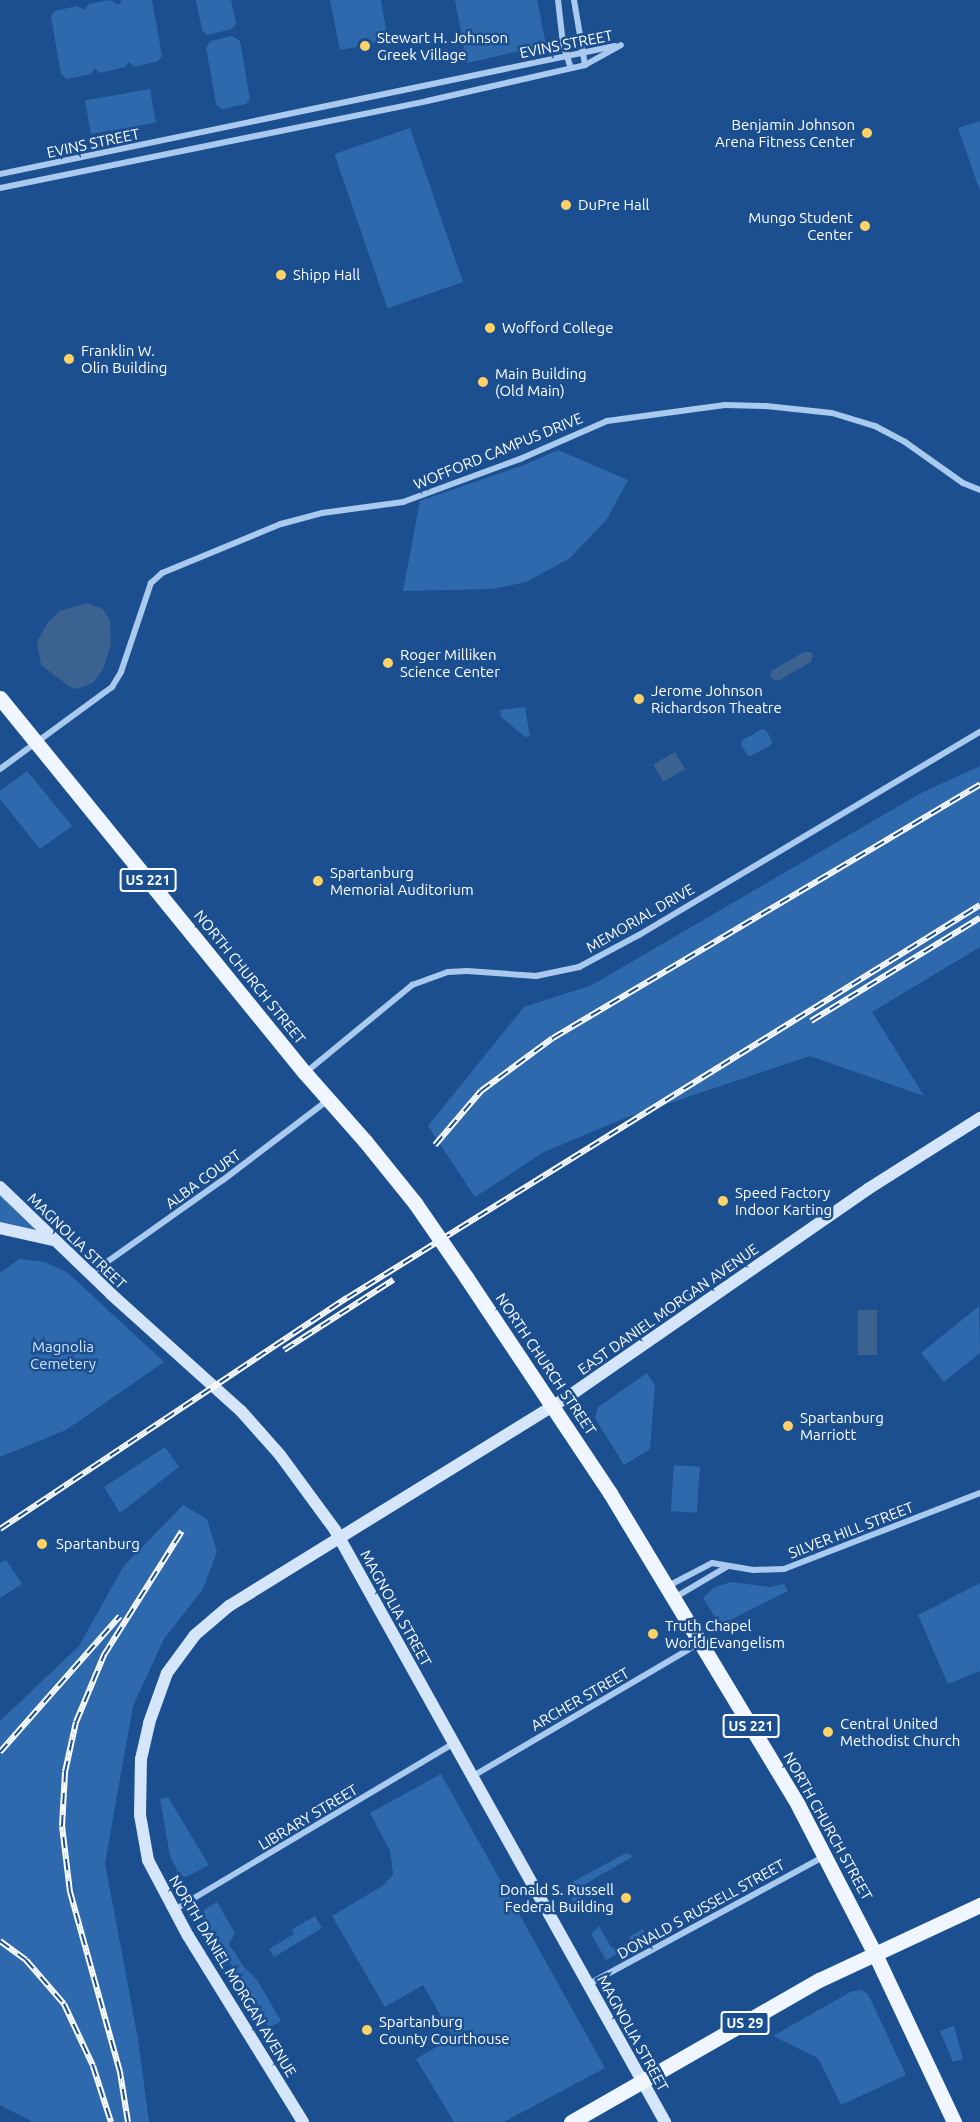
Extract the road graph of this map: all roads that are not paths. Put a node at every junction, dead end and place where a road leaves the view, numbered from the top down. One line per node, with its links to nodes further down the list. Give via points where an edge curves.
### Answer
1 (558, 0): 4 (street)
2 (574, 0): 3 (street)
3 (584, 51): 4 (street, EVINS STREET); 5 (street); 5 (street, EVINS STREET, via 621,45)
4 (566, 56): 6 (street); 7 (street, EVINS STREET)
5 (585, 65): 6 (street, EVINS STREET)
6 (571, 68): 8 (street, EVINS STREET)
7 (0, 174)
8 (0, 188)
9 (980, 490): 12 (street, WOFFORD CAMPUS DRIVE, via 875,426 832,413 725,405 607,421 520,459 403,502 322,513 281,524 162,573 151,584 121,672 112,687)
10 (0, 698): 12 (main road, NORTH CHURCH STREET / US 221)
11 (980, 732): 14 (street, MEMORIAL DRIVE, via 579,967 536,976 448,972 412,985)
12 (36, 742): 13 (street, WOFFORD CAMPUS DRIVE); 14 (main road, NORTH CHURCH STREET / US 221)
13 (0, 769)
14 (305, 1073): 15 (main road, NORTH CHURCH STREET / US 221)
15 (329, 1100): 20 (street, ALBA COURT); 21 (main road, NORTH CHURCH STREET / US 221, bridge, via 415,1203)
16 (980, 1118): 21 (main road, EAST DANIEL MORGAN AVENUE, via 868,1189)
17 (0, 1186): 19 (main road, MAGNOLIA STREET)
18 (0, 1228): 19 (main road)
19 (53, 1240): 20 (main road, MAGNOLIA STREET)
20 (90, 1274): 23 (main road, MAGNOLIA STREET, via 249,1419 280,1455)
21 (554, 1406): 23 (main road, EAST DANIEL MORGAN AVENUE); 25 (main road, NORTH CHURCH STREET / US 221)
22 (980, 1493): 24 (street, SILVER HILL STREET, via 784,1569)
23 (339, 1538): 27 (main road, MAGNOLIA STREET); 31 (main road, NORTH DANIEL MORGAN AVENUE, via 213,1618 167,1673 148,1723 141,1759 140,1804 148,1860)
24 (728, 1566): 25 (street); 25 (street, SILVER HILL STREET, via 712,1563)
25 (670, 1593): 26 (main road, NORTH CHURCH STREET / US 221)
26 (700, 1643): 28 (street, ARCHER STREET); 29 (main road, NORTH CHURCH STREET / US 221)
27 (454, 1743): 28 (main road, MAGNOLIA STREET); 31 (street, LIBRARY STREET)
28 (473, 1776): 33 (main road, MAGNOLIA STREET)
29 (826, 1855): 32 (main road, NORTH CHURCH STREET / US 221); 33 (street, DONALD S RUSSELL STREET)
30 (980, 1905): 32 (main road, US 29)
31 (174, 1911): 35 (main road, NORTH DANIEL MORGAN AVENUE)
32 (875, 1954): 34 (main road, US 29, via 819,1980); 38 (main road, NORTH CHURCH STREET / US 221)
33 (589, 1984): 34 (main road, MAGNOLIA STREET)
34 (643, 2081): 36 (main road, US 29); 37 (main road, MAGNOLIA STREET)
35 (303, 2122)
36 (571, 2122)
37 (665, 2122)
38 (954, 2122)

